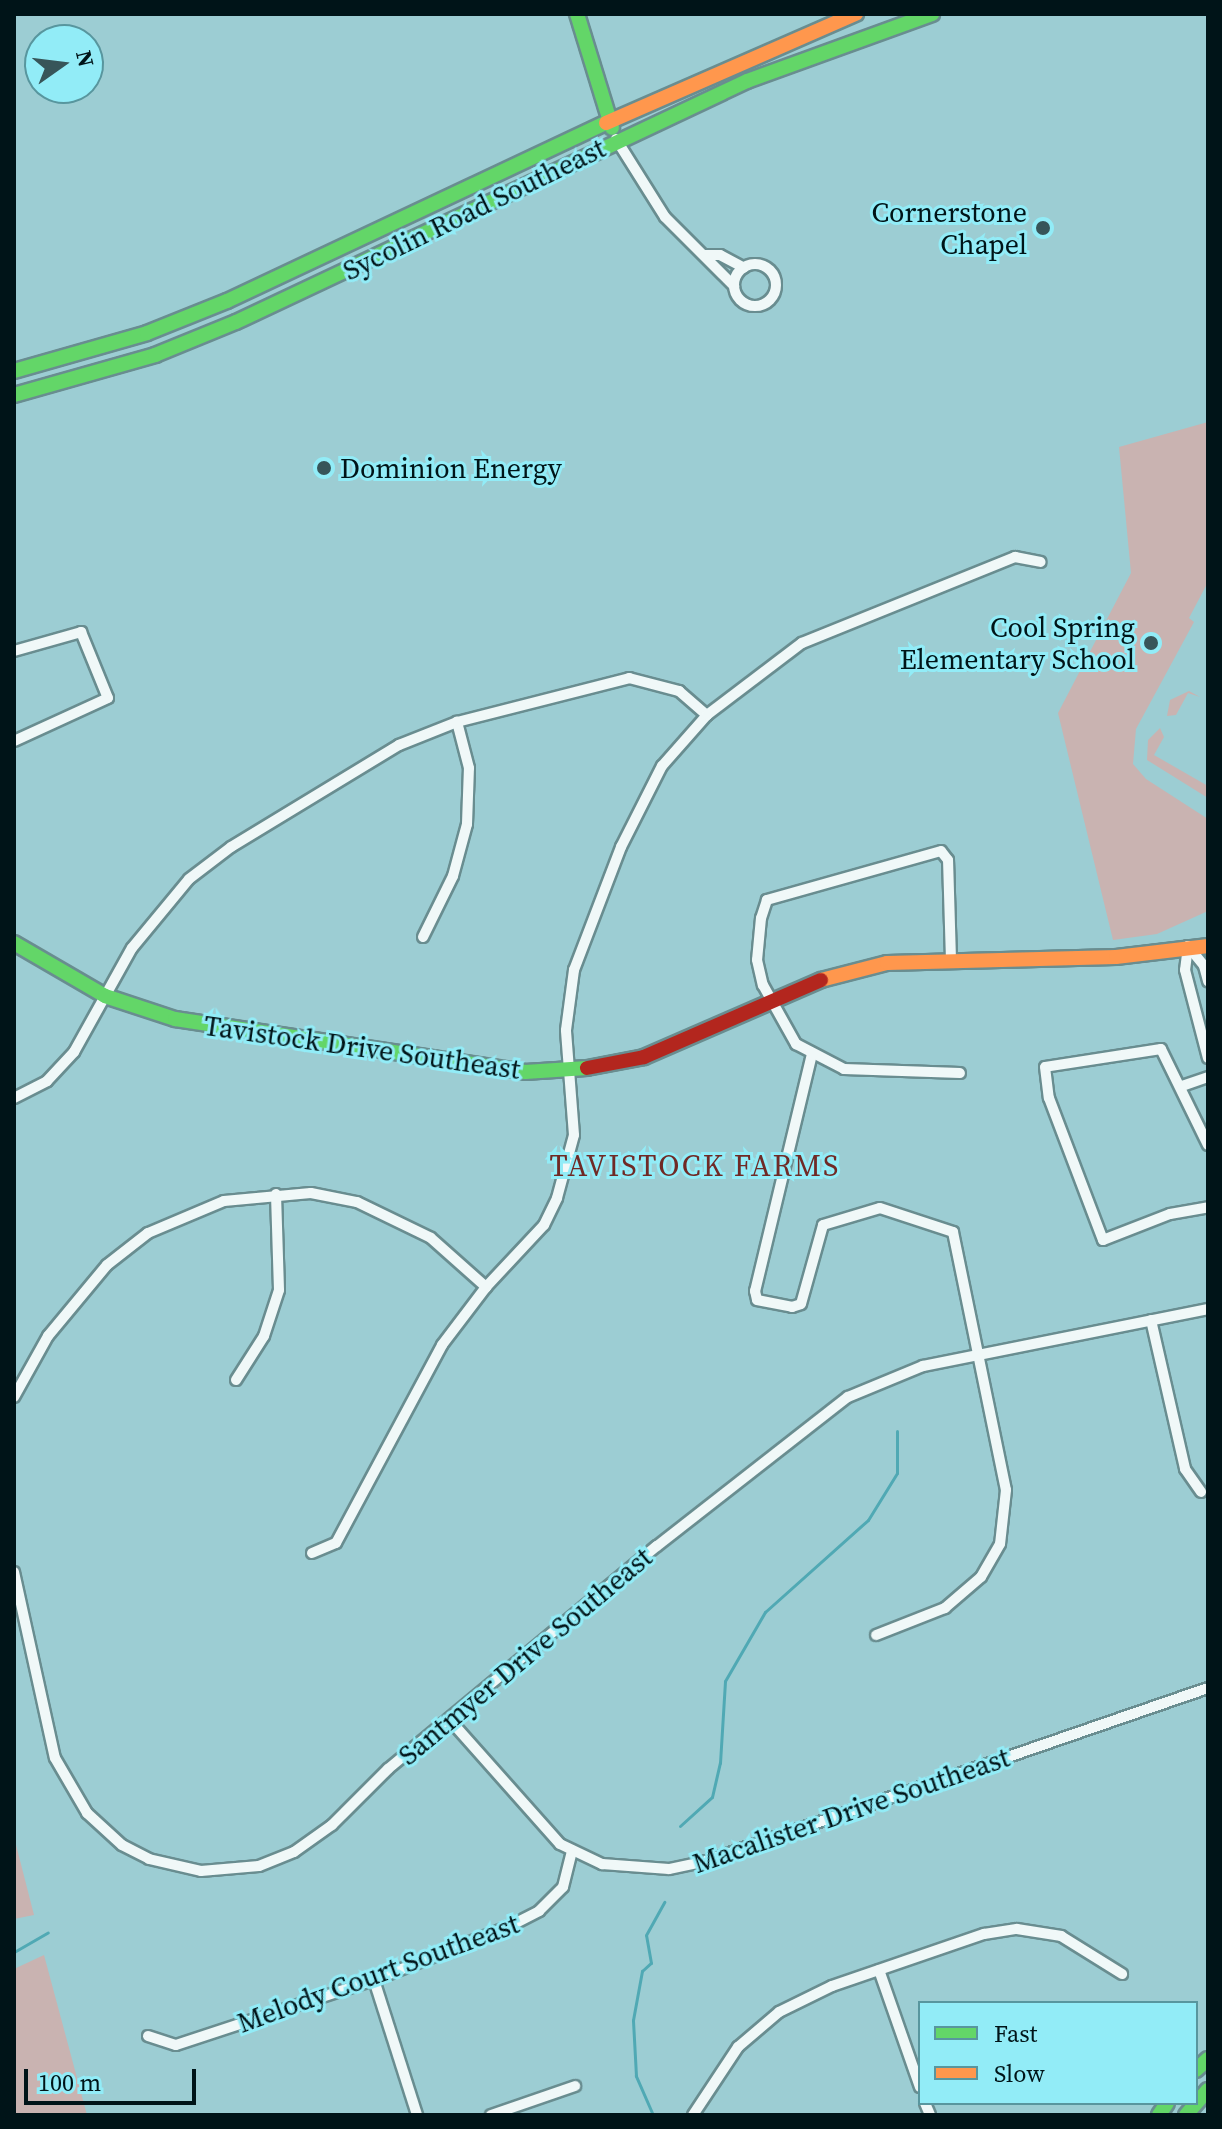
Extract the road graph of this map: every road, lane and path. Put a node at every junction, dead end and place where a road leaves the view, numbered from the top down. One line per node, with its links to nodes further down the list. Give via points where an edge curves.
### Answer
1 (577, 14): 4 (main road)
2 (856, 14): 4 (main road, Sycolin Road Southeast)
3 (932, 14): 5 (main road, Sycolin Road Southeast, via 747,81)
4 (609, 121): 5 (main road); 9 (main road, Sycolin Road Southeast, via 227,301 147,333)
5 (616, 139): 6 (street, via 651,199); 10 (main road, Sycolin Road Southeast, via 236,322 155,355)
6 (705, 255): 7 (street, via 720,255); 8 (street, via 710,267)
7 (744, 268): 8 (street); 8 (street, via 758,265 771,272 772,297 750,306 740,301)
8 (734, 286)
9 (14, 371)
10 (14, 395)
11 (1041, 562): 13 (street, via 1015,557 847,622 802,643)
12 (14, 651): 15 (street, via 81,632 108,698)
13 (707, 715): 14 (street, via 679,691 629,678); 27 (street, via 642,798 587,932 569,994)
14 (457, 722): 17 (street, via 469,768 467,824 453,876); 23 (street, via 399,745 231,847 189,879 132,948)
15 (14, 741)
16 (1208, 935): 19 (main road, Tavistock Drive Southeast)
17 (423, 937)
18 (14, 943): 23 (main road, Tavistock Drive Southeast)
19 (1188, 946): 20 (main road, Tavistock Drive Southeast); 21 (main road, Tavistock Drive Southeast, via 1116,957); 22 (street); 26 (street, via 1185,970)
20 (1208, 946)
21 (951, 960): 24 (main road, Tavistock Drive Southeast, via 852,971); 24 (street, via 948,860 941,851 767,900 757,960)
22 (1208, 981)
23 (105, 996): 27 (main road, Tavistock Drive Southeast, via 225,1029 488,1069); 31 (street, via 59,1070)
24 (772, 1003): 25 (street, via 796,1044); 27 (main road, Tavistock Drive Southeast, via 659,1052)
25 (812, 1054): 28 (street, via 844,1069); 38 (street, via 757,1300 801,1304 823,1225 880,1208 953,1232)
26 (1208, 1058)
27 (568, 1070): 35 (street, via 574,1135 562,1184 544,1225)
28 (960, 1073)
29 (1208, 1077): 30 (street)
30 (1182, 1086): 32 (street); 34 (street, via 1165,1053 1155,1046 1045,1067 1049,1098 1103,1240 1170,1214)
31 (14, 1098)
32 (1208, 1145)
33 (276, 1194): 35 (street, via 338,1198 387,1214 460,1260); 39 (street, via 279,1290 264,1336); 40 (street, via 205,1206 135,1241 57,1324)
34 (1208, 1207)
35 (486, 1287): 42 (street, via 442,1345 336,1543)
36 (1208, 1309): 37 (street, Santmyer Drive Southeast)
37 (1151, 1320): 38 (street, Santmyer Drive Southeast); 41 (street, via 1185,1469)
38 (976, 1355): 44 (street, via 1006,1490 1000,1544 981,1577 955,1601); 46 (street, Santmyer Drive Southeast, via 894,1375 826,1411)
39 (236, 1380)
40 (14, 1397)
41 (1201, 1492)
42 (312, 1553)
43 (14, 1572): 46 (street, Santmyer Drive Southeast, via 60,1771 98,1824 149,1859 222,1871 259,1866 294,1852 332,1825)
44 (876, 1635)
45 (1208, 1688): 47 (street, Macalister Drive Southeast, via 692,1865 622,1868)
46 (449, 1719): 47 (street, Macalister Drive Southeast, via 537,1823)
47 (572, 1851): 50 (street, Melody Court Southeast, via 563,1887 524,1920)
48 (879, 1970): 49 (street, via 984,1934 1017,1929 1061,1936); 52 (street); 56 (street, via 804,1999 757,2029 720,2069)
49 (1122, 1974)
50 (374, 1980): 51 (street, Melody Court Southeast, via 176,2045); 54 (street)
51 (148, 2036)
52 (918, 2081)
53 (575, 2086): 55 (street)
54 (417, 2115)
55 (491, 2115)
56 (693, 2115)

